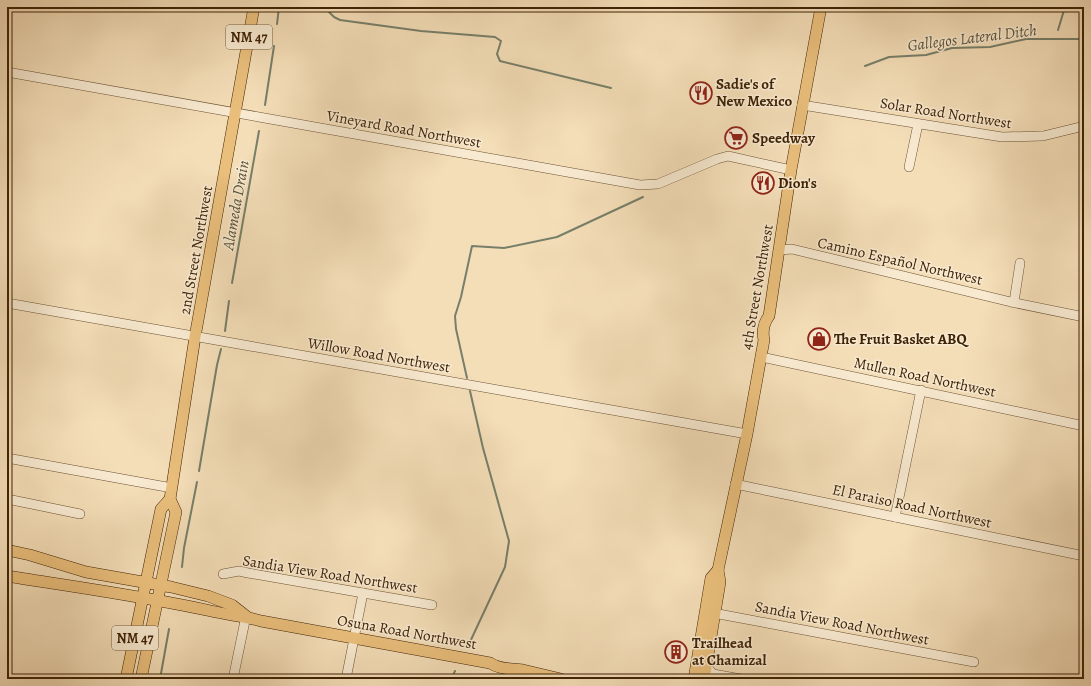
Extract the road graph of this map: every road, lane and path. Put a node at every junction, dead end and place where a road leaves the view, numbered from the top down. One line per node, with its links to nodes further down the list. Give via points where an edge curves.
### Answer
1 (254, 7): 5 (main road, 2nd Street Northwest / NM 47)
2 (821, 7): 4 (main road, 4th Street Northwest)
3 (7, 72): 5 (street, Vineyard Road Northwest)
4 (802, 105): 6 (street, Solar Road Northwest); 9 (main road, 4th Street Northwest)
5 (236, 112): 9 (street, Vineyard Road Northwest, via 640,185 658,184 728,156); 15 (main road, 2nd Street Northwest / NM 47)
6 (918, 124): 7 (street, Solar Road Northwest, via 1019,138 1048,135); 8 (street)
7 (1084, 126)
8 (909, 167)
9 (791, 170): 10 (main road, 4th Street Northwest)
10 (779, 250): 12 (street, Camino Español Northwest, via 792,249); 16 (main road, 4th Street Northwest, via 768,316 768,334 764,340)
11 (1020, 263): 12 (street)
12 (1014, 302): 14 (street, Camino Español Northwest)
13 (7, 303): 15 (street, Willow Road Northwest)
14 (1084, 317)
15 (195, 337): 19 (street, Willow Road Northwest); 22 (main road, 2nd Street Northwest / NM 47)
16 (761, 357): 17 (street, Mullen Road Northwest); 19 (main road, 4th Street Northwest)
17 (921, 390): 18 (street, Mullen Road Northwest); 25 (street)
18 (1084, 426)
19 (747, 434): 21 (main road, 4th Street Northwest)
20 (7, 458): 22 (street)
21 (735, 484): 25 (street, El Paraiso Road Northwest); 36 (main road, 4th Street Northwest, via 718,570 711,578)
22 (171, 493): 30 (main road, 2nd Street Northwest / NM 47, via 161,509); 31 (main road, 2nd Street Northwest / NM 47, via 176,512)
23 (7, 499): 24 (street)
24 (80, 514)
25 (895, 517): 27 (street, El Paraiso Road Northwest)
26 (7, 550): 30 (main road, Osuna Road Northwest, via 86,572)
27 (1084, 556)
28 (223, 574): 32 (street, Sandia View Road Northwest, via 239,571)
29 (7, 576): 33 (main road, Osuna Road Northwest)
30 (147, 584): 31 (main road, Osuna Road Northwest); 33 (main road, 2nd Street Northwest / NM 47)
31 (161, 586): 34 (main road, 2nd Street Northwest / NM 47); 37 (main road, Osuna Road Northwest, via 208,596 232,605)
32 (363, 593): 35 (street, Sandia View Road Northwest); 39 (street)
33 (144, 598): 34 (main road, Osuna Road Northwest); 42 (main road, 2nd Street Northwest / NM 47)
34 (158, 600): 37 (main road, Osuna Road Northwest, via 228,615); 43 (main road, 2nd Street Northwest / NM 47)
35 (432, 605)
36 (710, 613): 38 (main road, 4th Street Northwest); 40 (street, Sandia View Road Northwest); 41 (main road, 4th Street Northwest)
37 (246, 616): 39 (main road, Osuna Road Northwest); 44 (street)
38 (701, 634): 47 (main road, 4th Street Northwest); 48 (main road, via 702,653)
39 (354, 638): 45 (street); 46 (main road, Osuna Road Northwest, via 490,663 500,661 513,664 521,670)
40 (974, 662)
41 (706, 666): 49 (main road, 4th Street Northwest); 50 (street, via 710,672)
42 (126, 679)
43 (140, 679)
44 (233, 679)
45 (346, 679)
46 (561, 679)
47 (694, 679)
48 (698, 679)
49 (704, 679)
50 (740, 679)

